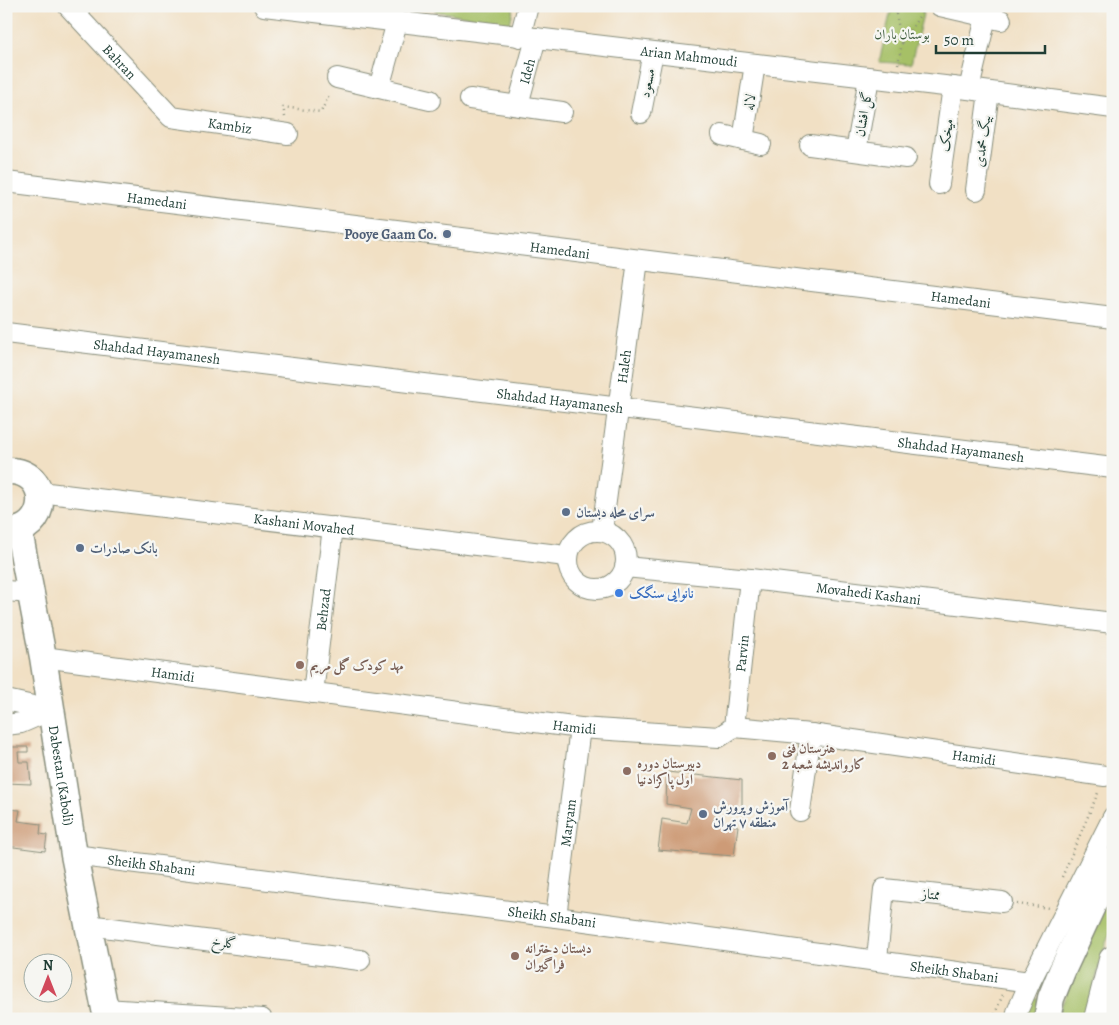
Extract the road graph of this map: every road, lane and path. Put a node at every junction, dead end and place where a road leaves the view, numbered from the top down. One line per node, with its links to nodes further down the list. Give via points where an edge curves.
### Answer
1 (68, 6): 24 (street, Bahran)
2 (528, 6): 8 (street, Ideh)
3 (902, 6): 9 (path, via 896,14)
4 (921, 6): 9 (path, via 922,12)
5 (940, 6): 16 (street, میخک, via 994,19)
6 (272, 7): 7 (street, Arian Mahmoudi)
7 (397, 22): 8 (street, Arian Mahmoudi); 15 (street)
8 (528, 38): 10 (street, Arian Mahmoudi); 20 (street, Ideh)
9 (902, 43): 14 (path)
10 (653, 52): 11 (street, Arian Mahmoudi); 23 (street, مسعود)
11 (755, 64): 13 (street, Arian Mahmoudi); 26 (street, لاله, via 752,142)
12 (337, 78): 15 (street); 25 (path, via 321,112 283,107)
13 (869, 78): 14 (street, Arian Mahmoudi); 28 (street, گل افشان)
14 (895, 81): 16 (street, Arian Mahmoudi)
15 (379, 88): 19 (street)
16 (961, 88): 17 (street, Arian Mahmoudi); 31 (street, میخک)
17 (989, 92): 21 (street, Arian Mahmoudi); 32 (street, بیگ محمدی)
18 (470, 99): 20 (street, Ideh)
19 (430, 100)
20 (518, 105): 22 (street, Ideh)
21 (1113, 108)
22 (562, 112)
23 (641, 113)
24 (171, 116): 25 (street, Kambiz)
25 (288, 134)
26 (722, 135)
27 (810, 145): 28 (street, گل افشان)
28 (856, 151): 29 (street, گل افشان)
29 (906, 158)
30 (6, 182): 33 (street, Hamedani)
31 (939, 184)
32 (976, 190)
33 (638, 260): 34 (street, Hamedani); 36 (street, Haleh)
34 (1113, 318)
35 (6, 333): 36 (street, Shahdad Hayamanesh)
36 (618, 408): 37 (street, Shahdad Hayamanesh); 42 (street, Haleh)
37 (1113, 468)
38 (6, 471): 39 (main road, via 30,476)
39 (40, 492): 40 (street, Kashani Movahed); 41 (main road, via 36,516 29,524)
40 (333, 527): 43 (street, Kashani Movahed); 49 (street, Behzad)
41 (13, 531): 46 (main road, Dabestan (Kaboli))
42 (602, 531): 43 (street, via 592,531 575,540); 44 (street, via 611,534 624,548)
43 (568, 558): 44 (street, via 573,576 580,583 598,589 615,582)
44 (625, 566): 45 (street, Movahedi Kashani)
45 (750, 579): 47 (street, Movahedi Kashani); 53 (street, Parvin)
46 (19, 592): 48 (main road, Dabestan (Kaboli))
47 (1113, 623)
48 (43, 658): 49 (street, Hamidi); 51 (main road, Dabestan (Kaboli))
49 (313, 693): 54 (street, Hamidi)
50 (6, 700): 51 (street)
51 (51, 710): 52 (street, via 22,724); 59 (main road, Dabestan (Kaboli))
52 (6, 725)
53 (734, 727): 54 (street, Hamidi, via 719,737); 55 (street, Hamidi)
54 (580, 728): 64 (street, Maryam)
55 (811, 734): 56 (street, Hamidi); 57 (street)
56 (1105, 776): 61 (path)
57 (800, 810)
58 (1113, 817): 70 (street)
59 (74, 855): 64 (street, Sheikh Shabani); 65 (main road, Dabestan (Kaboli))
60 (1113, 861): 75 (main road, via 1062,971)
61 (1060, 882)
62 (1052, 900): 63 (path, via 1048,908)
63 (1002, 902): 67 (street, ممتاز, via 884,889)
64 (556, 916): 67 (street, Sheikh Shabani)
65 (88, 925): 66 (street, گلرخ); 71 (main road, Dabestan (Kaboli))
66 (360, 960)
67 (877, 960): 69 (street, Sheikh Shabani)
68 (1113, 960): 76 (highway)
69 (1010, 979): 70 (street, Sheikh Shabani); 73 (path)
70 (1030, 982): 74 (street)
71 (106, 1014): 72 (street)
72 (262, 1019)
73 (993, 1019)
74 (1016, 1019)
75 (1047, 1019)
76 (1098, 1019)

